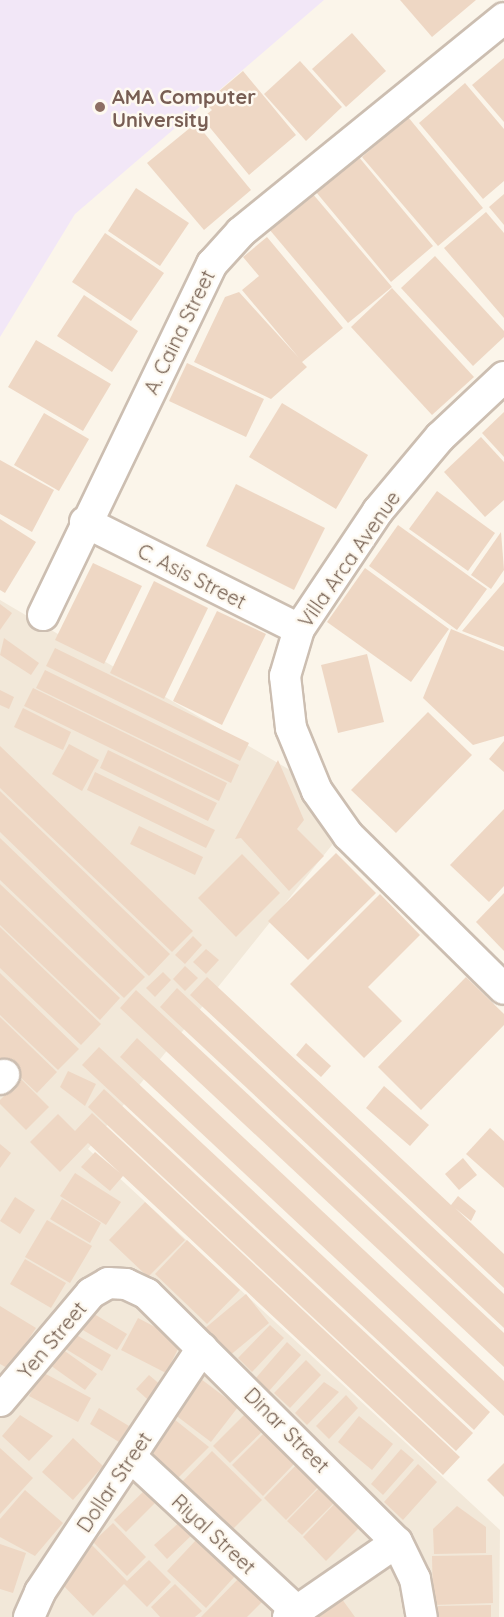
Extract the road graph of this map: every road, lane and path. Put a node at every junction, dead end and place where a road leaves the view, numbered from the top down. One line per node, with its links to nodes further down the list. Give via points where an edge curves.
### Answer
1 (504, 18): 3 (street, A. Caina Street, via 241,231 212,264)
2 (504, 378): 5 (street, Villa Arca Avenue, via 440,437 378,512)
3 (86, 522): 4 (street, A. Caina Street); 5 (street, C. Asis Street)
4 (43, 615)
5 (299, 629): 6 (street, Villa Arca Avenue, via 285,676 291,728 317,791 348,835)
6 (504, 988)
7 (108, 1283): 8 (street, Dinar Street, via 126,1284 147,1294); 9 (street, Yen Street, via 91,1293)
8 (202, 1348): 10 (street, Dollar Street); 11 (street, Dinar Street)
9 (0, 1401)
10 (131, 1457): 12 (street, Riyal Street); 13 (street, Dollar Street, via 40,1592)
11 (397, 1542): 12 (street); 14 (street, Dinar Street, via 415,1579)
12 (293, 1614)
13 (29, 1617)
14 (422, 1617)

